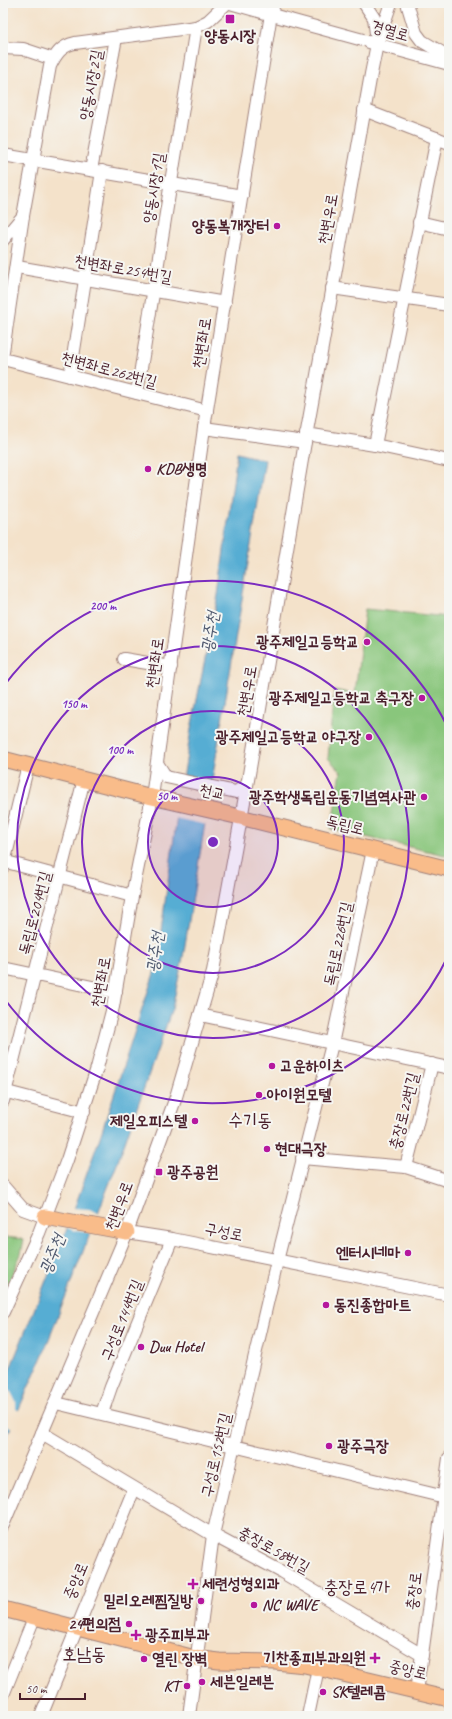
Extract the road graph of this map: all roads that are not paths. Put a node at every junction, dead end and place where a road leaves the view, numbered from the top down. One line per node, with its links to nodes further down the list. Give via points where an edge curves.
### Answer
1 (229, 3): 5 (street, 경열로); 6 (street, via 208,21)
2 (364, 3): 8 (street, via 374,18)
3 (391, 3): 8 (street, 천변우로)
4 (407, 3): 10 (street, via 413,24 422,41)
5 (273, 9): 8 (street, 경열로, bridge, via 290,20); 20 (street, 천변좌로)
6 (196, 26): 7 (street, 양동시장2길); 19 (street, 양동시장1길)
7 (116, 38): 11 (street, via 66,45); 18 (street, 양동시장2길)
8 (377, 44): 12 (street, 경열로); 13 (street, 천변우로)
9 (3, 48): 11 (street, via 23,49)
10 (449, 57)
11 (53, 59): 17 (street)
12 (449, 64)
13 (364, 110): 14 (street); 27 (street, 천변우로)
14 (437, 138): 15 (street); 22 (street)
15 (449, 143)
16 (3, 155): 17 (street)
17 (33, 160): 18 (street); 21 (street)
18 (97, 170): 19 (street); 26 (street, 양동시장2길)
19 (171, 184): 20 (street); 28 (street, 양동시장1길)
20 (242, 196): 30 (street, 천변좌로)
21 (23, 216): 24 (street); 25 (street)
22 (420, 222): 23 (street); 29 (street)
23 (449, 229)
24 (3, 240)
25 (17, 267): 26 (street, 천변좌로254번길); 32 (street)
26 (85, 279): 28 (street, 천변좌로254번길); 34 (street, 양동시장2길)
27 (332, 288): 29 (street); 38 (street, 천변우로)
28 (153, 290): 30 (street, 천변좌로254번길); 35 (street, 양동시장1길)
29 (405, 298): 31 (street); 39 (street)
30 (225, 303): 36 (street, 천변좌로)
31 (449, 305)
32 (3, 351)
33 (3, 359): 34 (street, 천변좌로262번길)
34 (70, 376): 35 (street, 천변좌로262번길)
35 (137, 393): 36 (street, 천변좌로262번길)
36 (207, 411): 37 (street, 천변좌로)
37 (204, 428): 38 (street); 42 (street, 천변좌로)
38 (305, 438): 39 (street); 47 (street, 천변우로)
39 (375, 445): 40 (street)
40 (449, 461)
41 (124, 659): 42 (street)
42 (170, 667): 44 (street, 천변좌로)
43 (3, 759): 45 (main road)
44 (157, 763): 47 (street, via 166,777); 48 (street, 천변좌로)
45 (28, 765): 46 (main road); 51 (street)
46 (84, 780): 48 (main road); 53 (street, 독립로204번길)
47 (241, 789): 49 (street, 천변우로)
48 (156, 798): 49 (main road, 천교); 54 (street, 천변좌로)
49 (236, 816): 50 (main road, 독립로); 58 (street, 천변우로, via 213,971)
50 (374, 850): 52 (main road, 독립로); 59 (street, 독립로226번길)
51 (3, 863): 53 (street)
52 (449, 869)
53 (61, 877): 54 (street); 56 (street, 독립로204번길)
54 (132, 896): 57 (street, 천변좌로)
55 (3, 968): 56 (street)
56 (35, 975): 57 (street); 62 (street, 독립로204번길)
57 (116, 992): 63 (street, 천변좌로, via 98,1068)
58 (200, 1015): 59 (street); 69 (street, 천변우로, via 176,1097)
59 (332, 1044): 60 (street); 64 (street, 독립로226번길)
60 (432, 1064): 61 (street); 65 (street, 충장로22번길)
61 (449, 1068)
62 (4, 1094): 63 (street)
63 (84, 1112): 68 (street, 천변좌로)
64 (302, 1158): 65 (street, 충장로22번길); 71 (street, 독립로226번길)
65 (406, 1167): 66 (street, 충장로22번길)
66 (449, 1181)
67 (3, 1186): 68 (street, 구성로, via 23,1209)
68 (45, 1217): 69 (main road, 구성로); 73 (street, 천변좌로)
69 (127, 1232): 70 (street, 구성로); 74 (street, 천변우로)
70 (172, 1239): 71 (street, 구성로); 75 (street, 구성로144번길)
71 (277, 1260): 72 (street, 구성로); 77 (street, 구성로152번길)
72 (449, 1295)
73 (3, 1312)
74 (56, 1403): 75 (street); 76 (street, 천변우로)
75 (102, 1413): 77 (street)
76 (42, 1433): 79 (street); 81 (street, 천변우로)
77 (234, 1447): 80 (street); 82 (street, 구성로152번길)
78 (449, 1458): 80 (street, 충장로)
79 (134, 1488): 82 (street); 85 (street, 중앙로)
80 (446, 1497): 86 (street, 충장로)
81 (3, 1525)
82 (213, 1535): 86 (street, 충장로58번길, via 282,1572); 87 (street, 구성로152번길)
83 (3, 1609): 84 (main road, 중앙로)
84 (34, 1618): 85 (main road, 중앙로); 90 (street)
85 (76, 1628): 87 (main road, 중앙로); 92 (street, 중앙로)
86 (422, 1655): 89 (street, 충장로)
87 (196, 1658): 88 (main road, 중앙로, via 288,1663); 93 (street, 구성로152번길)
88 (318, 1668): 89 (main road, 중앙로); 94 (street)
89 (416, 1690): 91 (main road, 중앙로)
90 (3, 1695)
91 (449, 1699)
92 (41, 1716)
93 (189, 1716)
94 (308, 1716)

